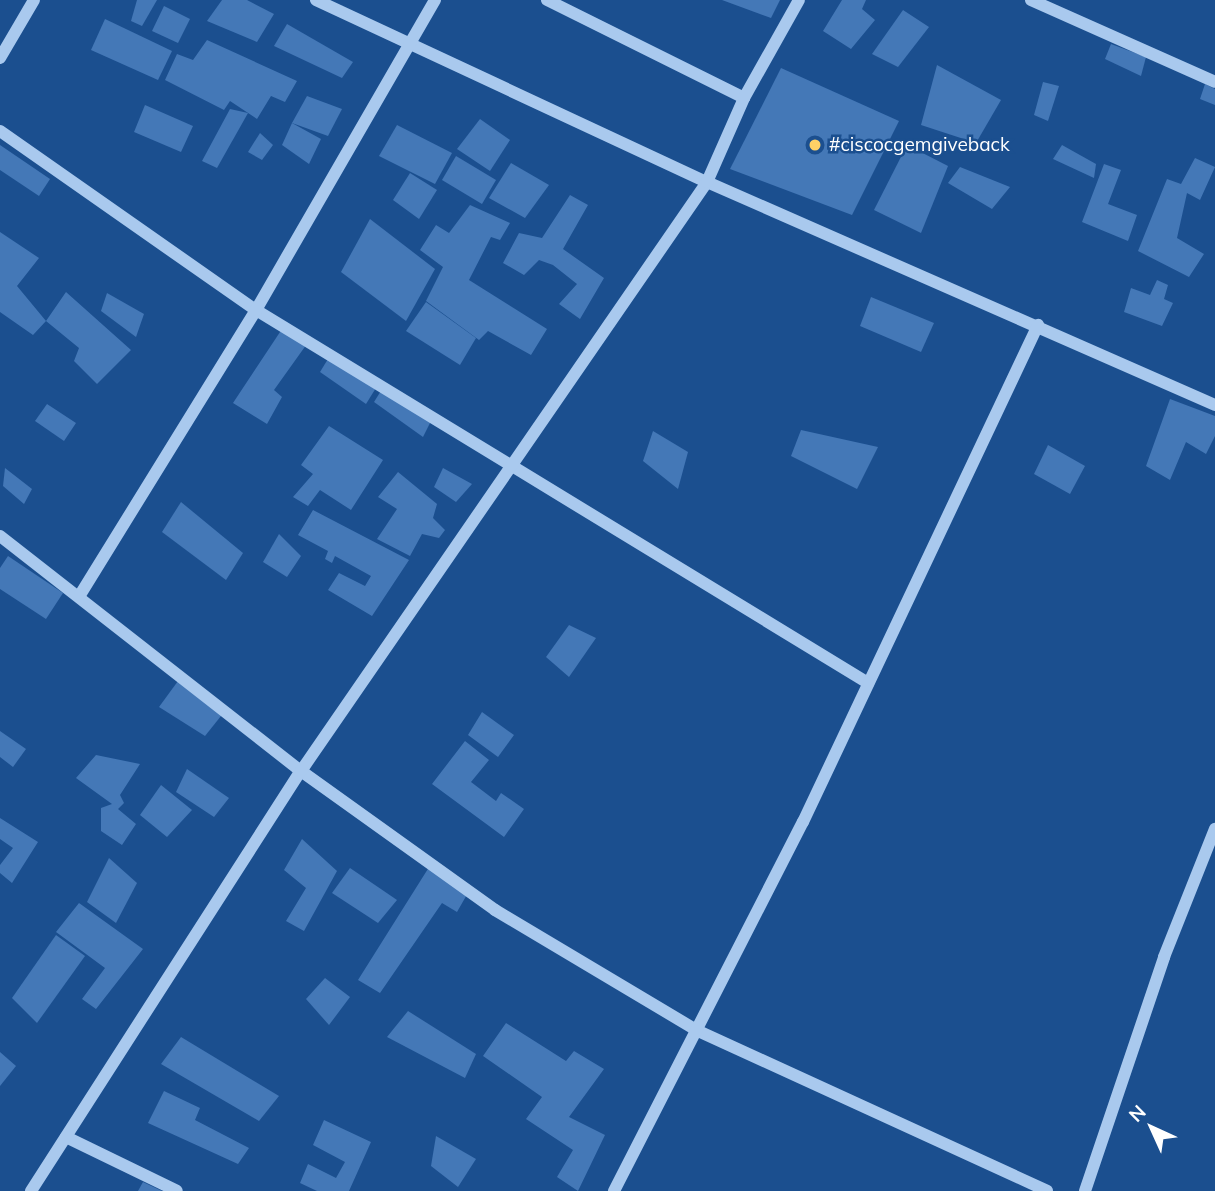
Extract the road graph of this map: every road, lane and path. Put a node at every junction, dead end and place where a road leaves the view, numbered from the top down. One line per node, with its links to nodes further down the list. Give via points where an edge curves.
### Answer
1 (34, 0): 8 (street)
2 (316, 0): 7 (street)
3 (435, 0): 7 (street)
4 (547, 0): 10 (street)
5 (799, 0): 10 (street)
6 (1031, 0): 9 (street)
7 (414, 42): 12 (street); 13 (street)
8 (0, 58)
9 (1215, 82)
10 (744, 98): 12 (street)
11 (0, 131): 13 (street)
12 (707, 182): 14 (street); 16 (street)
13 (256, 310): 16 (street); 18 (street)
14 (1038, 324): 15 (street); 19 (street)
15 (1215, 405)
16 (511, 461): 19 (street); 20 (street)
17 (0, 536): 18 (street)
18 (80, 595): 20 (street)
19 (868, 683): 22 (street)
20 (301, 771): 22 (street, via 495,910); 23 (street)
21 (1215, 829): 28 (street, via 1164,957)
22 (696, 1030): 26 (street); 27 (street)
23 (66, 1137): 24 (street); 25 (street)
24 (31, 1191)
25 (177, 1191)
26 (614, 1191)
27 (1047, 1191)
28 (1085, 1191)

